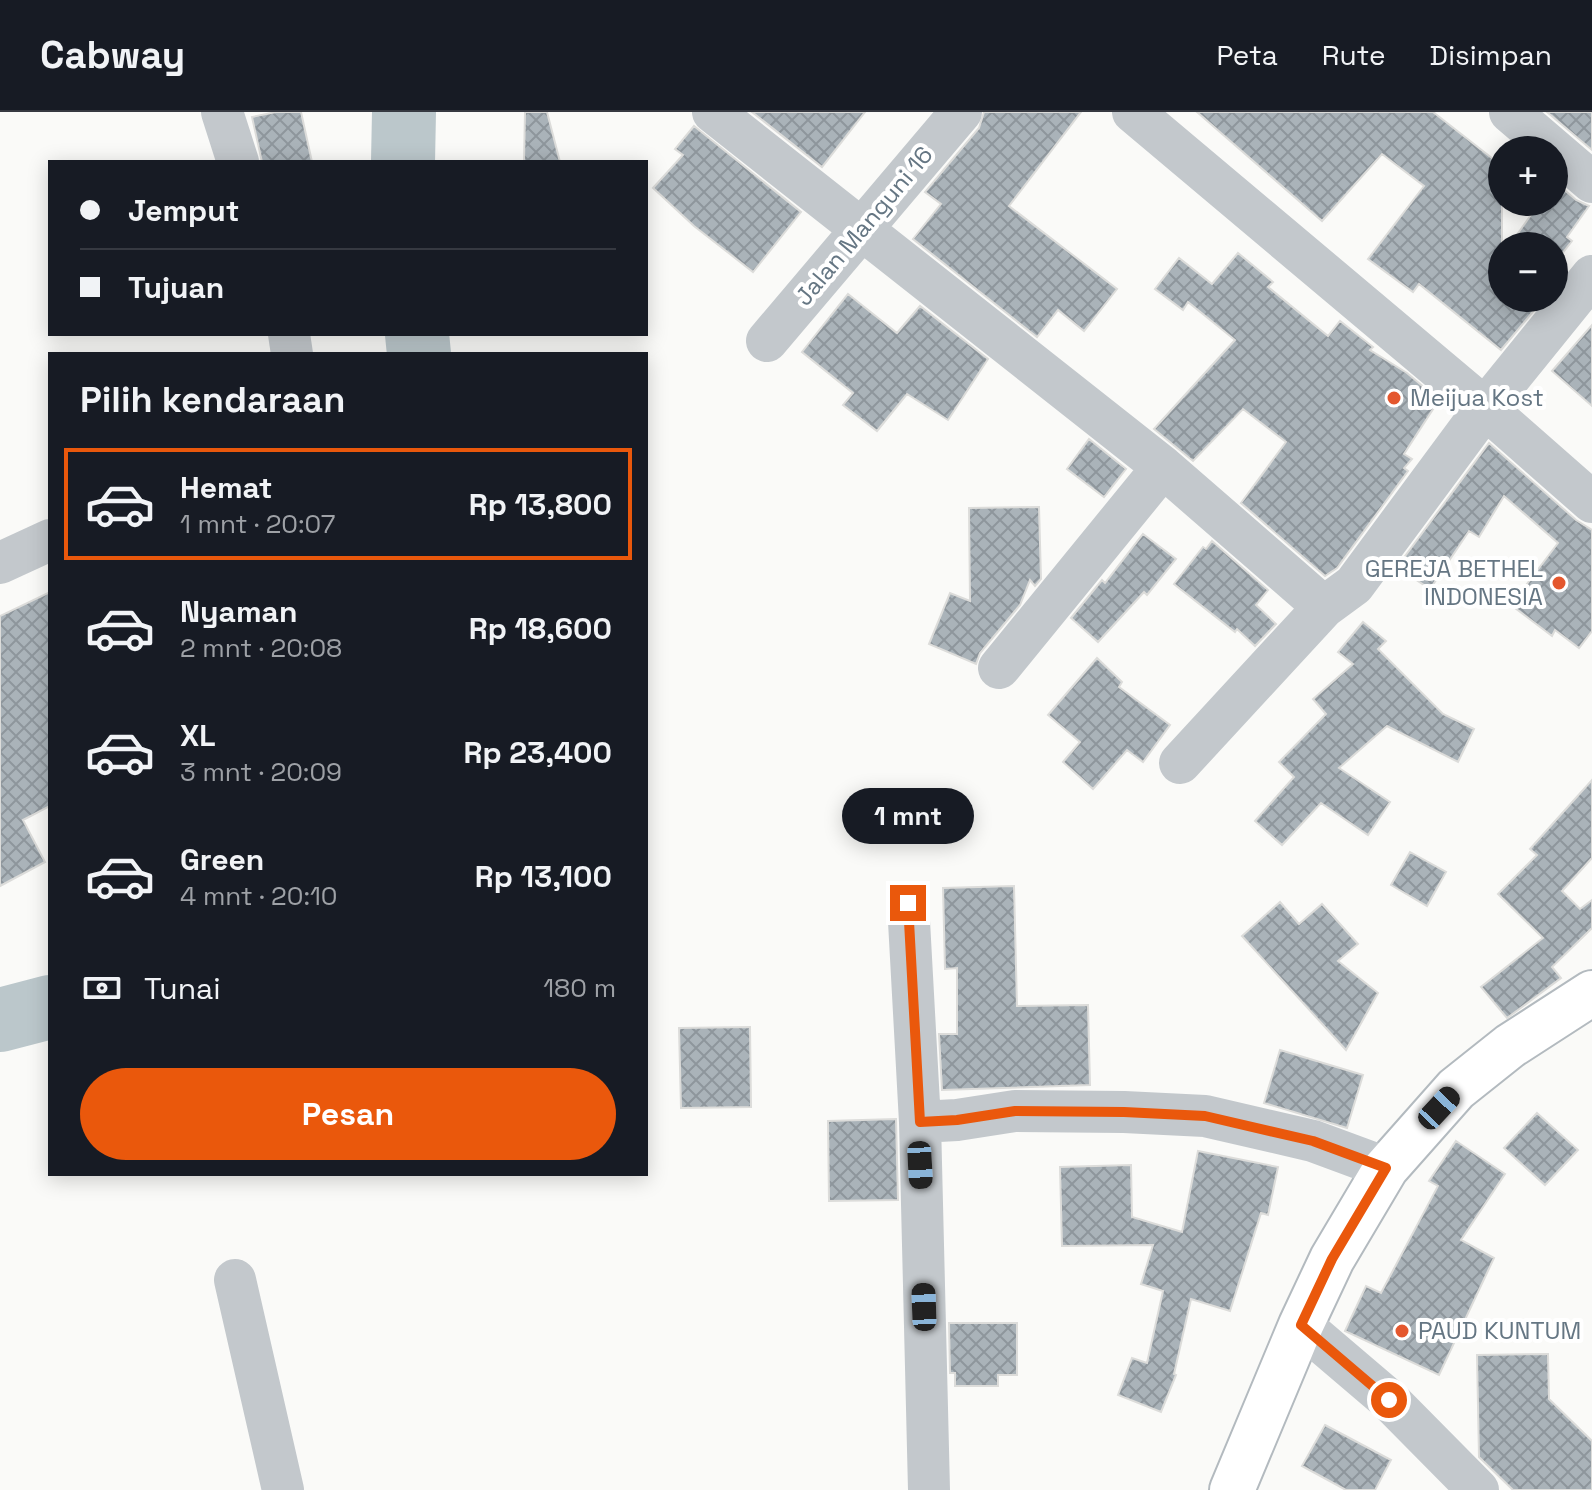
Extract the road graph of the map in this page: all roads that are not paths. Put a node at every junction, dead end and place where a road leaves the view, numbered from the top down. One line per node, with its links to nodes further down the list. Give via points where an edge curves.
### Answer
1 (222, 112): 6 (street)
2 (713, 112): 8 (street)
3 (961, 112): 8 (street, Jalan Manguni 16)
4 (1133, 112): 11 (street)
5 (1510, 112): 7 (street)
6 (237, 160)
7 (1592, 182)
8 (861, 229): 10 (street, Jalan Manguni 16); 12 (street)
9 (1592, 276): 11 (street)
10 (767, 341)
11 (1485, 408): 13 (street); 14 (street, via 1354,585)
12 (1163, 467): 14 (street); 15 (street)
13 (1592, 502)
14 (1324, 607): 16 (street)
15 (999, 668)
16 (1180, 763)
17 (908, 903): 19 (street)
18 (1592, 993): 20 (street, via 1456,1089)
19 (920, 1122): 20 (street, via 1015,1111 1205,1116 1313,1141); 24 (street)
20 (1386, 1168): 22 (street, via 1332,1259)
21 (235, 1280): 23 (street)
22 (1301, 1325): 25 (street); 26 (street, via 1389,1400)
23 (283, 1490)
24 (929, 1490)
25 (1232, 1490)
26 (1478, 1490)

